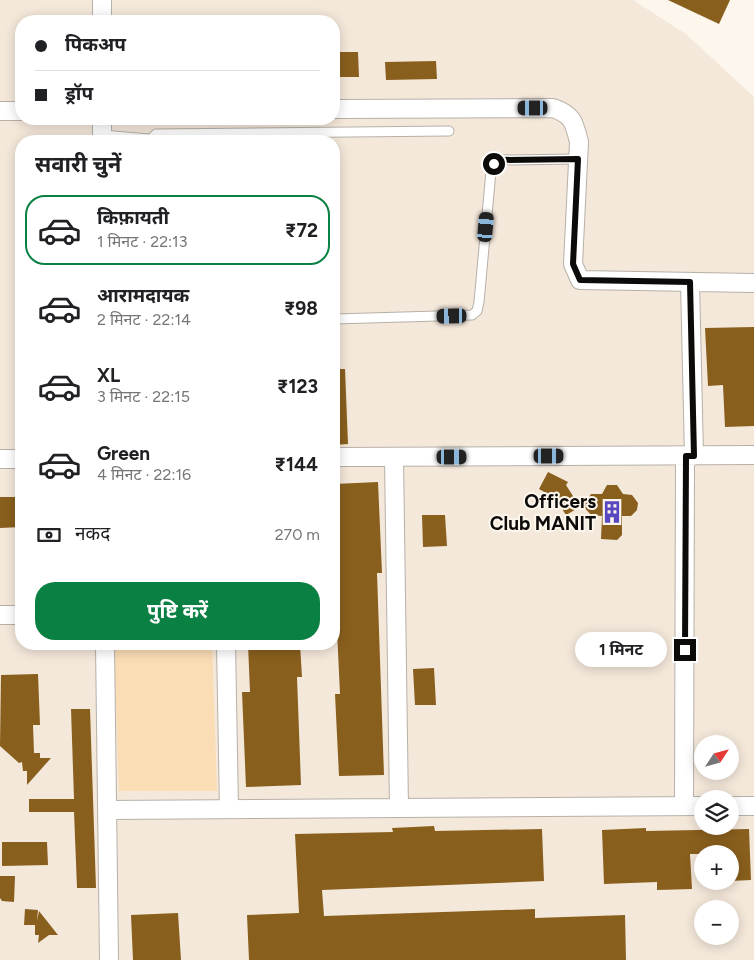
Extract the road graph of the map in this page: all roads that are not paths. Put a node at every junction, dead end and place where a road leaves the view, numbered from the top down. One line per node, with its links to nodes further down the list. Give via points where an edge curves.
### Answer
1 (102, 0): 2 (street)
2 (102, 15)
3 (340, 109): 10 (street, via 553,108 568,113 575,126 579,142)
4 (15, 110): 5 (street)
5 (0, 111)
6 (450, 131): 9 (lane)
7 (102, 132): 8 (lane)
8 (120, 135)
9 (155, 135)
10 (578, 159): 11 (street, via 573,264 580,280); 13 (lane, via 499,160 494,164 479,302 477,311 472,315)
11 (690, 282): 12 (street); 15 (street)
12 (754, 283)
13 (340, 319)
14 (754, 455): 15 (street)
15 (690, 456): 17 (street); 24 (street)
16 (340, 457): 17 (street)
17 (394, 457): 28 (street)
18 (0, 459): 19 (street)
19 (15, 459)
20 (0, 615): 21 (street)
21 (15, 615)
22 (105, 650): 30 (street)
23 (226, 650): 29 (street)
24 (684, 806): 25 (street); 28 (street)
25 (694, 806)
26 (739, 806): 27 (street)
27 (754, 806)
28 (399, 808): 29 (street)
29 (229, 809): 30 (street)
30 (107, 810): 31 (street)
31 (109, 960)

